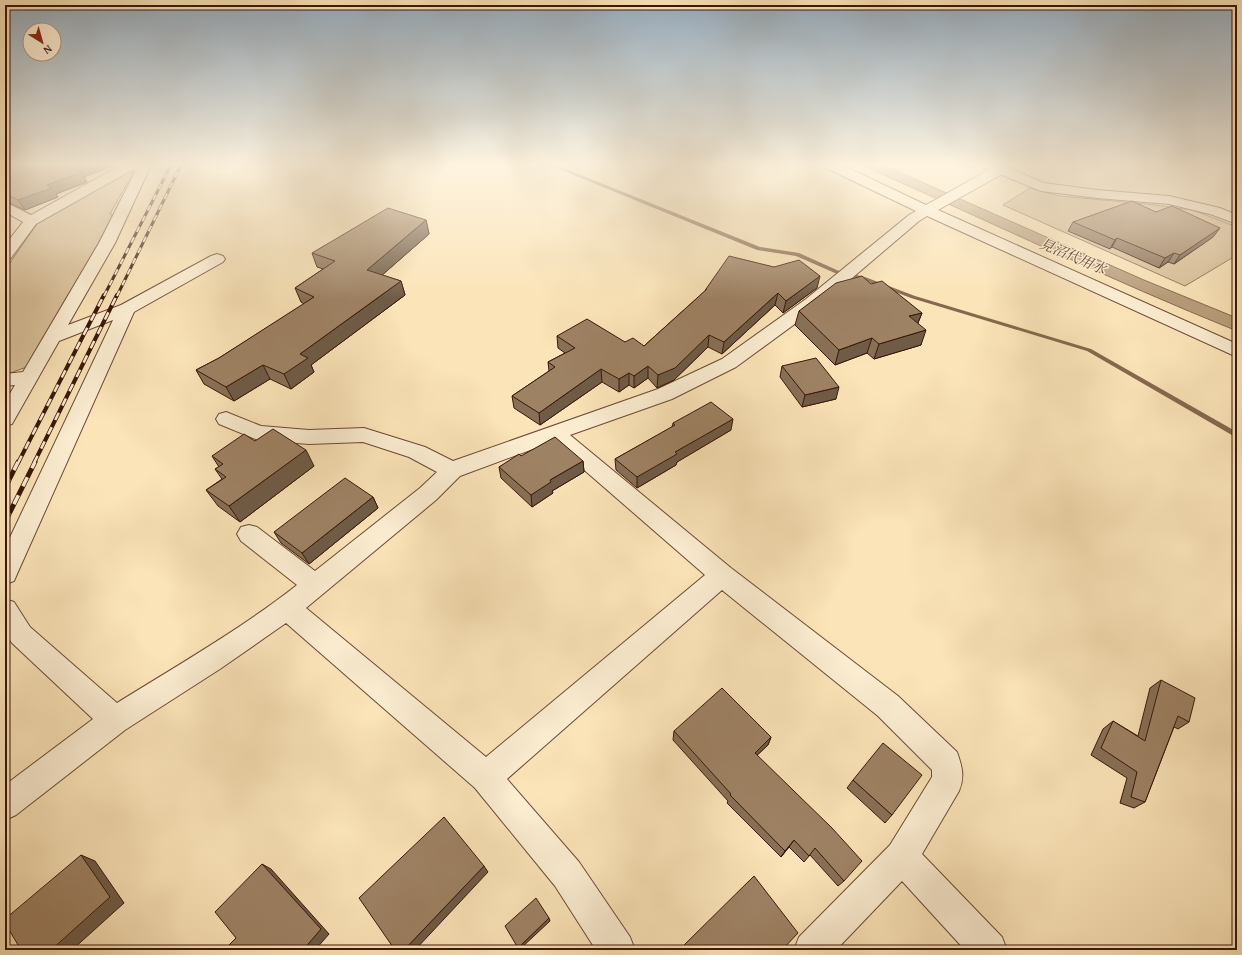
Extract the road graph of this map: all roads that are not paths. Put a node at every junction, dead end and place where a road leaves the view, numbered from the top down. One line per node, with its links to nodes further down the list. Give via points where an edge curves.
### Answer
1 (11, 210): 8 (street)
2 (51, 210): 8 (street)
3 (123, 210): 12 (street)
4 (929, 210): 18 (street, via 914,218 812,303 729,363 665,394)
5 (938, 210): 13 (street)
6 (1209, 210): 7 (street)
7 (1237, 220)
8 (31, 221): 9 (street)
9 (5, 255)
10 (217, 259): 11 (street)
11 (126, 309): 12 (street); 21 (street)
12 (53, 337): 14 (street)
13 (1237, 351)
14 (29, 377): 15 (street); 16 (street)
15 (5, 380)
16 (5, 419)
17 (226, 419): 19 (street, via 258,433 309,437 364,435 416,452)
18 (554, 433): 19 (street); 22 (street)
19 (452, 470): 23 (street, via 428,494)
20 (249, 534): 23 (street)
21 (5, 574)
22 (722, 575): 27 (street); 29 (street, via 888,706 946,763 948,780)
23 (315, 585): 24 (street)
24 (287, 608): 26 (street); 27 (street)
25 (5, 610): 26 (street, via 21,635)
26 (115, 720): 28 (street)
27 (486, 777): 30 (street, via 567,874)
28 (5, 804)
29 (902, 857): 31 (street); 32 (street)
30 (617, 950)
31 (812, 950)
32 (989, 950)

